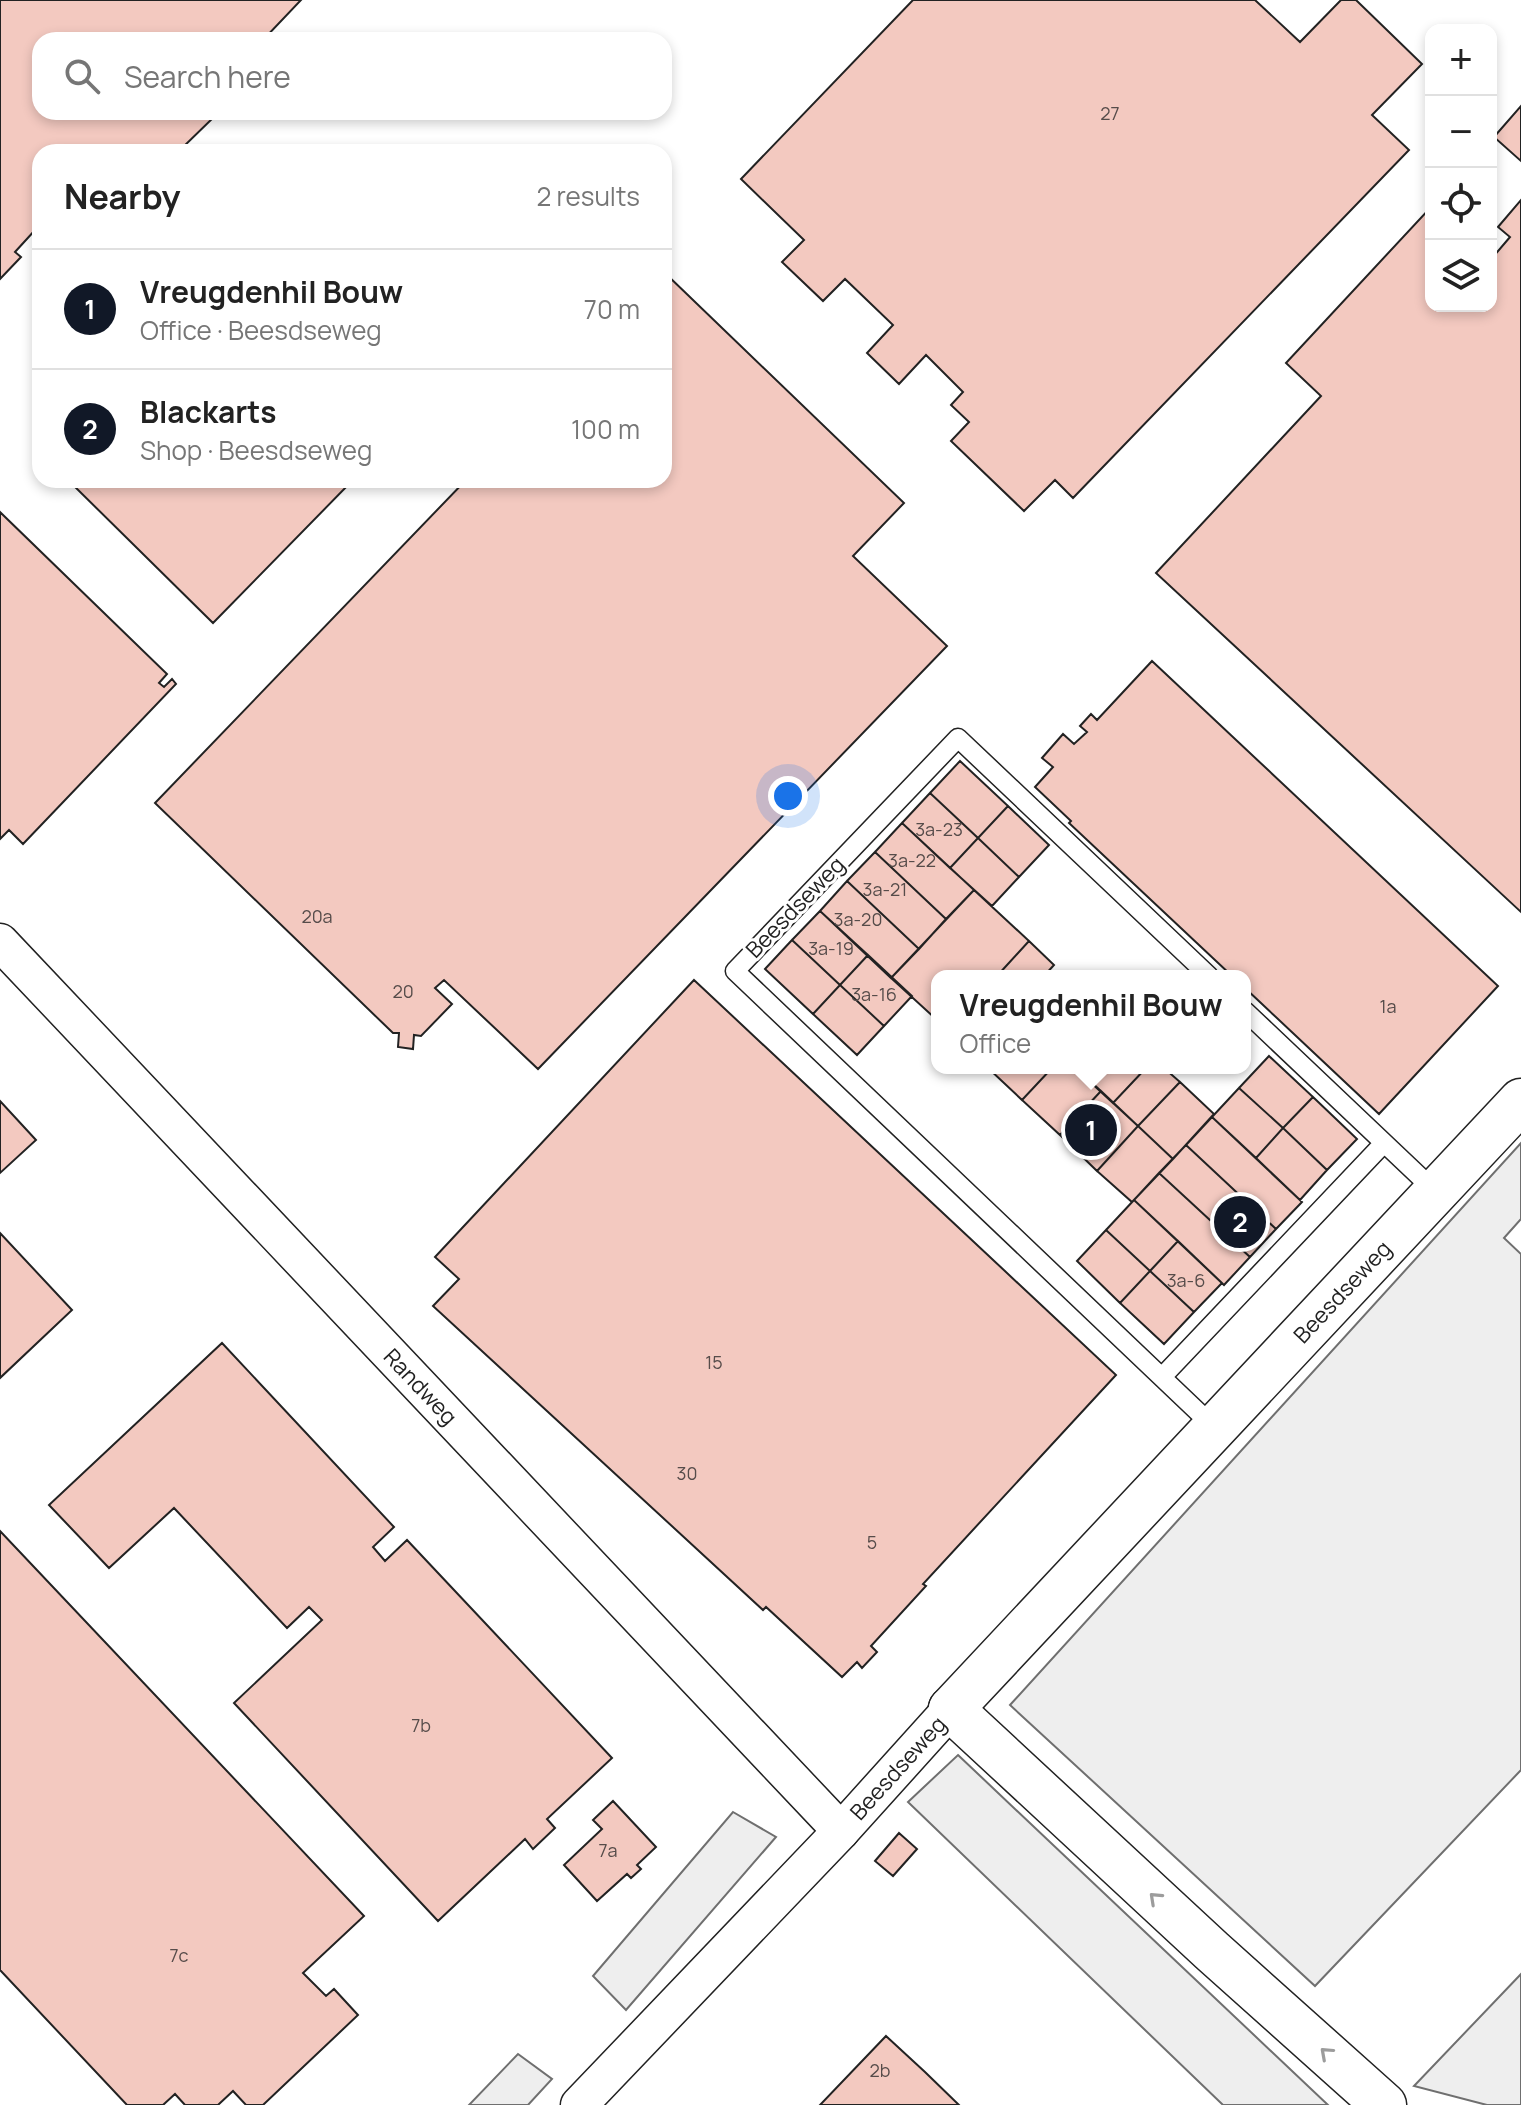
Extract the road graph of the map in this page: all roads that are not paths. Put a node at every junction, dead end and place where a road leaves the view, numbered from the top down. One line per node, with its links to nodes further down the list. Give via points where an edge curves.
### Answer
1 (0, 942): 10 (street, Randweg)
2 (1203, 970): 7 (lane, Beesdseweg, via 958,738 735,971)
3 (1251, 1017): 5 (lane)
4 (1521, 1101): 6 (street, Beesdseweg)
5 (1384, 1143): 6 (lane); 7 (lane)
6 (1436, 1192): 8 (street, Beesdseweg)
7 (1162, 1377): 8 (lane, Beesdseweg)
8 (1215, 1428): 9 (street, Beesdseweg)
9 (951, 1709): 10 (street, Beesdseweg); 12 (street, one-way to 9)
10 (841, 1831): 11 (street, Beesdseweg)
11 (579, 2105)
12 (1384, 2105)

